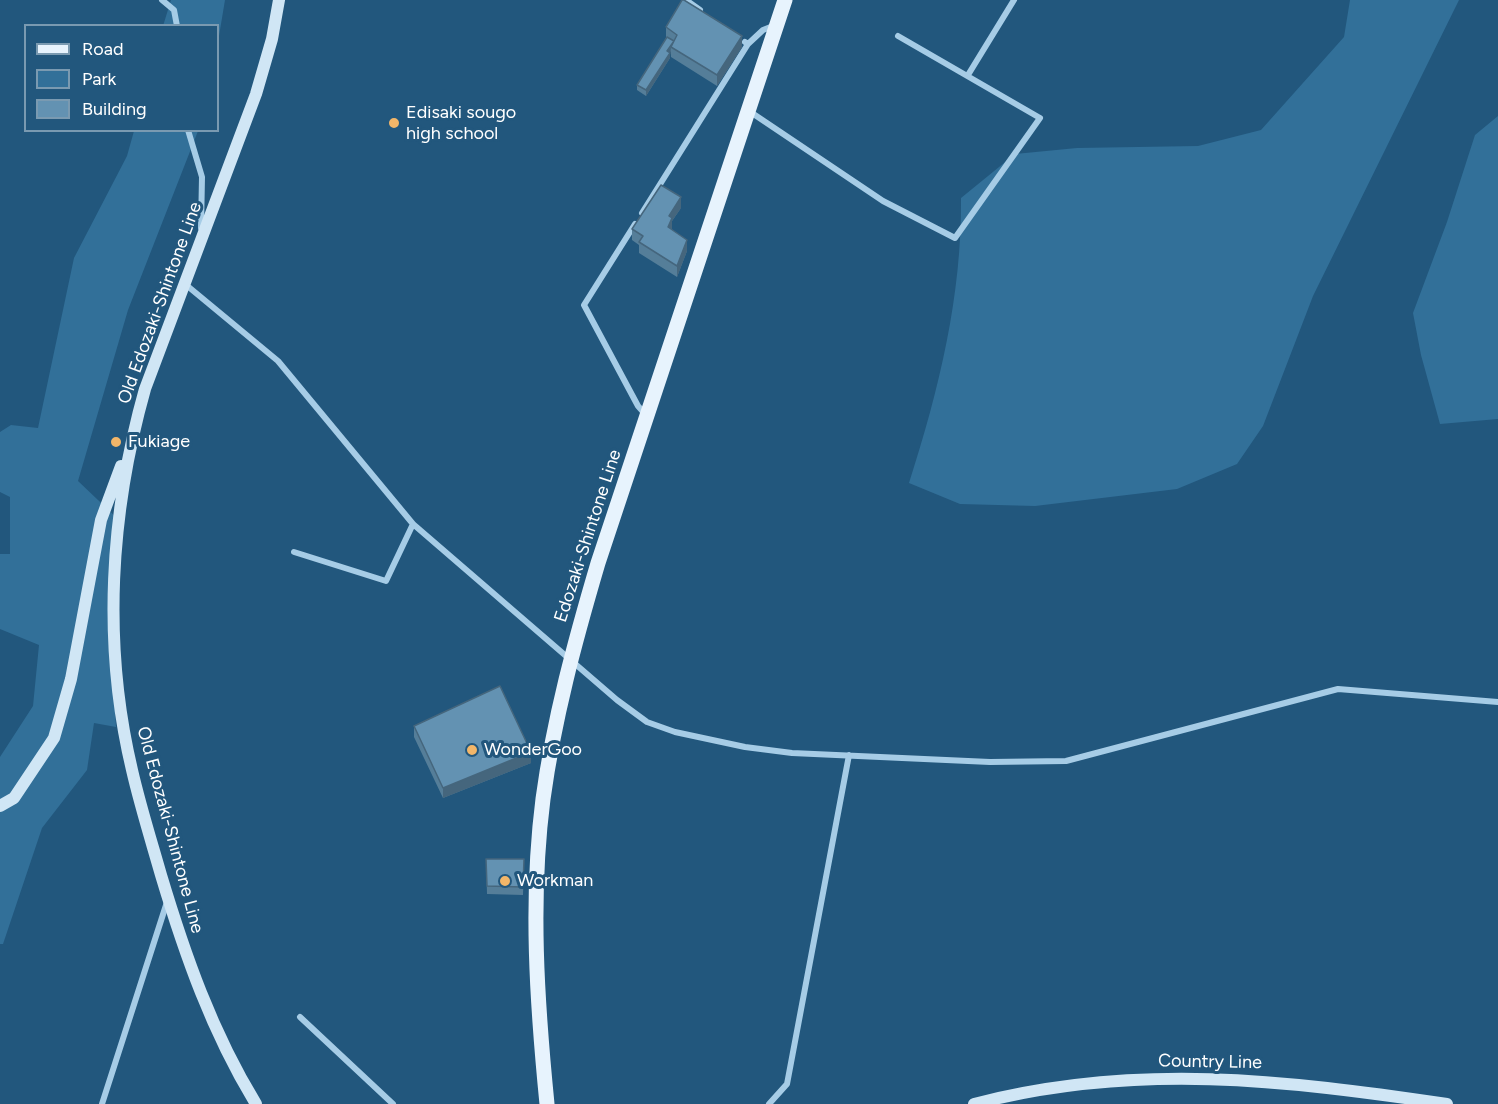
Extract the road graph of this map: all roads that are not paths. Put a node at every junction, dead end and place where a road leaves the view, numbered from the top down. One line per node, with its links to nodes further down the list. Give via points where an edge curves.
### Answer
1 (162, 0): 7 (street, via 174,10)
2 (279, 0): 15 (street, Old Edozaki-Shintone Line, via 256,94)
3 (686, 0): 6 (street)
4 (785, 0): 8 (main road, Edozaki-Shintone Line)
5 (1014, 0): 12 (street)
6 (703, 13)
7 (177, 24)
8 (777, 25): 11 (street, via 763,30); 13 (main road, Edozaki-Shintone Line)
9 (898, 36): 12 (street)
10 (739, 38): 11 (street)
11 (748, 44): 17 (street, via 584,305)
12 (968, 75): 13 (street, via 1040,118 956,238 884,201)
13 (749, 111): 17 (main road, Edozaki-Shintone Line)
14 (189, 132): 15 (street, via 202,177)
15 (201, 244): 16 (street, Old Edozaki-Shintone Line)
16 (185, 284): 18 (street, Old Edozaki-Shintone Line, via 144,389); 19 (street, via 278,361)
17 (647, 416): 21 (main road, Edozaki-Shintone Line)
18 (131, 439): 24 (street, via 101,520 71,679 54,738 14,798); 25 (street, Old Edozaki-Shintone Line, via 113,569 115,658 132,769)
19 (413, 524): 20 (street, via 386,581); 21 (street)
20 (294, 552)
21 (570, 660): 23 (street, via 647,722 675,732 757,748); 31 (main road, Edozaki-Shintone Line, via 550,754 539,848 536,965)
22 (1498, 702): 23 (street, via 1338,688 1066,761 990,762)
23 (849, 755): 32 (street, via 787,1084)
24 (0, 806)
25 (168, 898): 28 (street); 29 (street, Old Edozaki-Shintone Line, via 212,1022)
26 (300, 1017): 30 (street)
27 (1019, 1098): 33 (street, Country Line); 34 (street, Country Line, via 1112,1080 1197,1077 1325,1086)
28 (102, 1104)
29 (256, 1104)
30 (393, 1104)
31 (547, 1104)
32 (769, 1104)
33 (974, 1104)
34 (1447, 1104)

